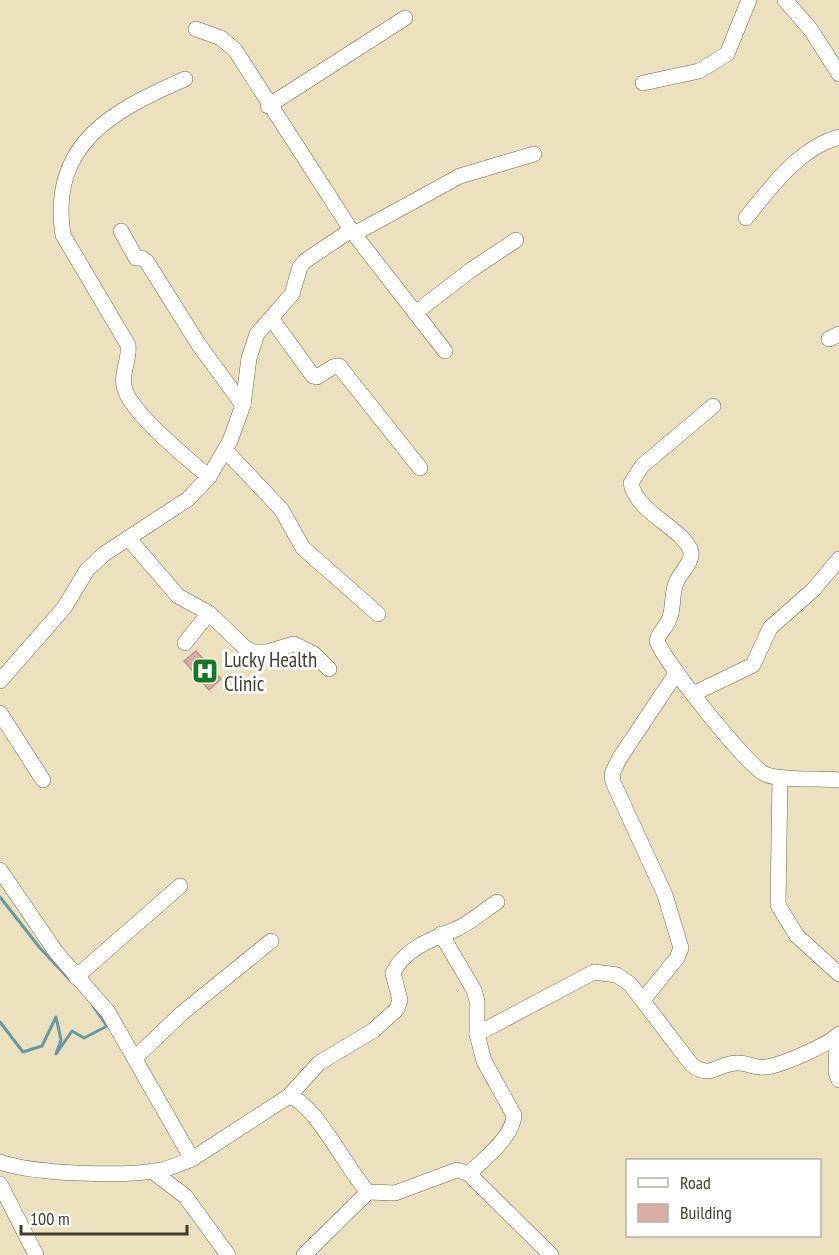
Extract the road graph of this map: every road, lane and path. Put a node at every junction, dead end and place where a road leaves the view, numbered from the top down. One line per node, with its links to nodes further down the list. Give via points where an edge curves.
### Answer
1 (749, 0): 7 (street, via 727,54 699,71)
2 (785, 0): 5 (street, via 811,30)
3 (405, 18): 8 (street)
4 (196, 29): 8 (street, via 228,42)
5 (839, 74)
6 (184, 79): 22 (street, via 116,114 83,143 69,164 60,215 63,235 128,345 130,356 123,375 124,388 138,411)
7 (643, 83)
8 (268, 106): 13 (street)
9 (839, 137): 11 (street, via 790,167)
10 (534, 154): 13 (street, via 448,181)
11 (746, 218)
12 (121, 231): 18 (street, via 136,258 147,262 199,345)
13 (353, 232): 15 (street); 16 (street, via 305,261 292,294)
14 (516, 240): 15 (street)
15 (415, 313): 17 (street)
16 (271, 318): 18 (street, via 252,346); 21 (street, via 313,376 317,378 339,366)
17 (445, 351)
18 (243, 405): 20 (street)
19 (712, 406): 29 (street, via 642,466 631,483 643,504 691,552 676,581 671,615 657,642)
20 (225, 450): 22 (street); 26 (street, via 281,509 303,548)
21 (420, 468)
22 (209, 477): 23 (street, via 188,499)
23 (128, 538): 25 (street, via 178,596); 30 (street, via 87,570 64,608)
24 (839, 559): 31 (street, via 814,589 770,628 753,665)
25 (209, 613): 27 (street); 28 (street, via 244,647 267,652 294,644 314,654)
26 (378, 614)
27 (185, 643)
28 (329, 669)
29 (677, 672): 31 (street); 43 (street, via 612,774 629,821 665,895 681,948)
30 (0, 681)
31 (694, 693): 33 (street, via 756,769)
32 (0, 713): 34 (street)
33 (780, 778): 35 (street); 41 (street, via 778,905 797,936)
34 (43, 780)
35 (839, 780)
36 (0, 870): 42 (street)
37 (180, 886): 42 (street)
38 (497, 902): 39 (street, via 463,925)
39 (441, 934): 44 (street, via 474,990); 48 (street, via 419,946 395,969 393,979 400,1000 397,1009 374,1030 319,1063)
40 (271, 941): 46 (street, via 181,1014)
41 (839, 974)
42 (76, 977): 46 (street, via 108,1012)
43 (643, 1000): 44 (street, via 617,975 594,972); 45 (street, via 691,1064 706,1073 739,1062 767,1067)
44 (477, 1034): 52 (street, via 488,1070 510,1104 514,1124)
45 (838, 1036): 47 (street)
46 (135, 1058): 49 (street)
47 (839, 1080)
48 (289, 1096): 49 (street); 54 (street, via 311,1112)
49 (192, 1159): 51 (street)
50 (0, 1164): 51 (street, via 22,1170)
51 (152, 1171): 56 (street, via 185,1196)
52 (469, 1174): 54 (street, via 457,1170 395,1193); 58 (street)
53 (0, 1184): 55 (street)
54 (368, 1192): 57 (street)
55 (36, 1255)
56 (228, 1255)
57 (304, 1255)
58 (551, 1255)

